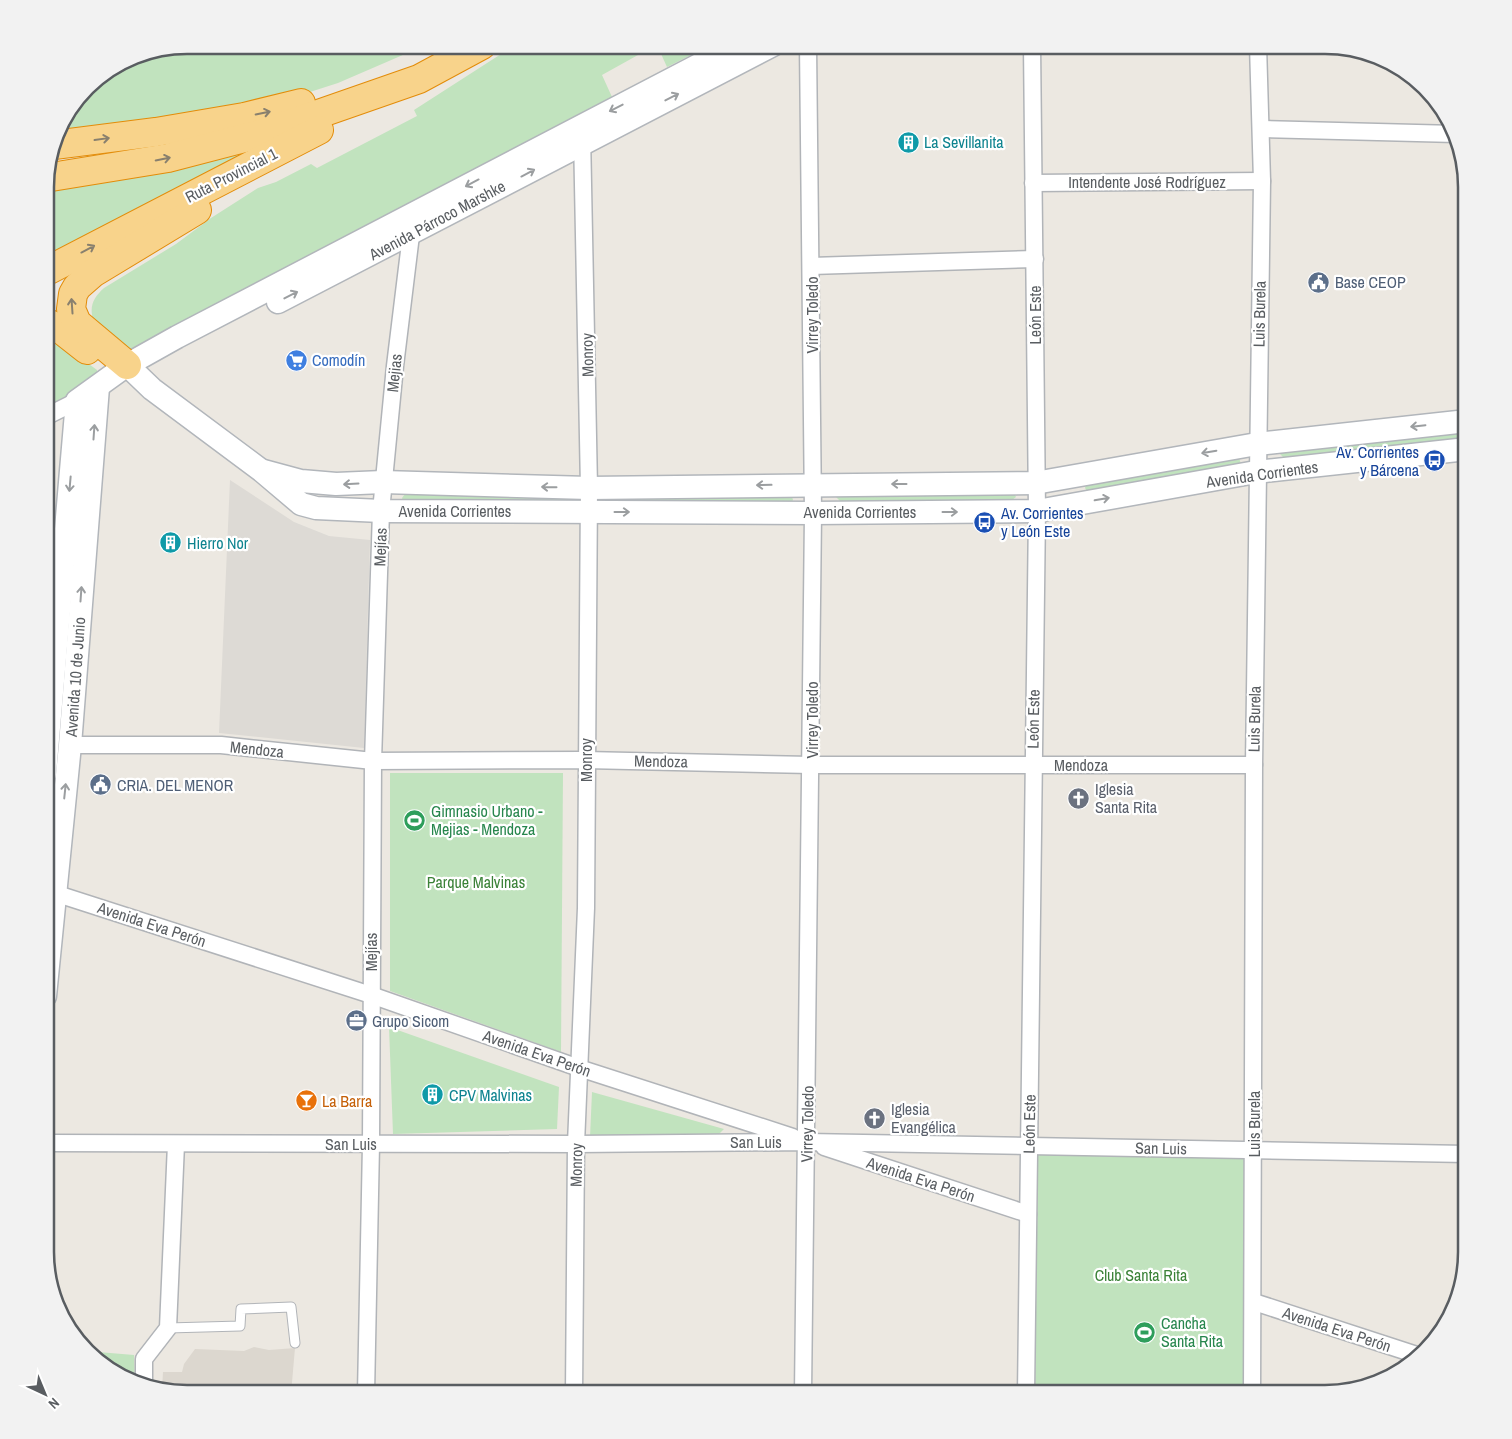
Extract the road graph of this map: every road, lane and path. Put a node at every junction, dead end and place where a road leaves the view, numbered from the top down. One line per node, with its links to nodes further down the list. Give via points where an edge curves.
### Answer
1 (432, 54): 12 (highway, one-way to 1, via 156,132 275,110 336,93)
2 (465, 54): 8 (highway)
3 (721, 54): 10 (street, Avenida Párroco Marshke, one-way to 10)
4 (754, 54): 10 (street, Avenida Párroco Marshke, one-way to 4)
5 (808, 54): 19 (street, Virrey Toledo)
6 (1032, 54): 16 (street, León Este)
7 (1258, 54): 9 (street, Luis Burela)
8 (418, 79): 13 (highway, Ruta Provincial 1); 14 (highway, one-way to 8, via 158,160 220,145 302,121)
9 (1262, 129): 11 (street); 15 (street, Luis Burela)
10 (582, 134): 17 (street, Avenida Párroco Marshke, one-way to 10); 22 (street, Avenida Párroco Marshke, one-way to 22); 33 (street, Monroy)
11 (1447, 134)
12 (61, 144)
13 (260, 160): 20 (highway, Ruta Provincial 1, one-way to 13); 22 (highway, one-way to 13, via 77,323 70,300 77,287 93,273 180,222 225,191)
14 (54, 177)
15 (1262, 181): 16 (street, Intendente José Rodríguez); 26 (street, Luis Burela)
16 (1033, 183): 18 (street, León Este)
17 (411, 235): 22 (street, Avenida Párroco Marshke, one-way to 17); 30 (street, Mejias)
18 (1035, 259): 19 (street); 31 (street, León Este)
19 (812, 266): 32 (street, Virrey Toledo)
20 (54, 267)
21 (54, 327): 22 (highway, via 70,335)
22 (125, 378): 23 (street, Avenida Párroco Marshke); 28 (street, Avenida Corrientes); 39 (street, Avenida 10 de Junio, one-way to 22)
23 (77, 401): 24 (street, Avenida Párroco Marshke); 38 (street, Avenida 10 de Junio, one-way to 38)
24 (54, 413)
25 (1458, 422): 26 (street, Avenida Corrientes, one-way to 26)
26 (1257, 444): 29 (street, Luis Burela); 31 (street, Avenida Corrientes, one-way to 31)
27 (1458, 450): 29 (street, Avenida Corrientes)
28 (262, 471): 30 (street, Avenida Corrientes, one-way to 28, via 336,484 301,481); 34 (street, Avenida Corrientes, via 301,504 316,508)
29 (1256, 472): 35 (street, Avenida Corrientes, one-way to 29); 44 (street, Luis Burela)
30 (383, 482): 33 (street, Avenida Corrientes, one-way to 30); 34 (street, Mejias)
31 (1035, 483): 32 (street, Avenida Corrientes, one-way to 32); 35 (street, León Este)
32 (812, 484): 33 (street, Avenida Corrientes, one-way to 33); 37 (street, Virrey Toledo)
33 (589, 488): 36 (street, Monroy)
34 (381, 511): 36 (street, Avenida Corrientes); 41 (street, Mejías)
35 (1036, 511): 37 (street, Avenida Corrientes, one-way to 35); 43 (street, León Este)
36 (589, 512): 37 (street, Avenida Corrientes, one-way to 37); 40 (street, Monroy)
37 (813, 513): 42 (street, Virrey Toledo)
38 (54, 627)
39 (70, 745): 41 (street, Mendoza, via 221,745); 45 (street, Avenida 10 de Junio, one-way to 39)
40 (585, 760): 41 (street, Mendoza); 42 (street, Mendoza); 48 (street, Monroy, via 586,908)
41 (373, 761): 47 (street, Mejías)
42 (811, 764): 43 (street, Mendoza); 50 (street, Virrey Toledo)
43 (1032, 765): 44 (street, Mendoza); 54 (street, León Este)
44 (1254, 765): 55 (street, Luis Burela)
45 (54, 863)
46 (54, 893): 47 (street, Avenida Eva Perón)
47 (371, 995): 48 (street, Avenida Eva Perón); 52 (street, Mejías)
48 (579, 1068): 50 (street, Avenida Eva Perón); 53 (street, Monroy)
49 (54, 1142): 51 (street, San Luis)
50 (807, 1142): 53 (street, San Luis); 54 (street, San Luis); 57 (street, Avenida Eva Perón); 65 (street, Virrey Toledo)
51 (176, 1144): 52 (street, San Luis); 59 (street)
52 (370, 1144): 53 (street, San Luis); 63 (street, Mejías)
53 (576, 1144): 64 (street, Monroy)
54 (1029, 1146): 55 (street, San Luis); 57 (street, León Este)
55 (1254, 1150): 56 (street, San Luis); 58 (street, Luis Burela)
56 (1458, 1154)
57 (1028, 1214): 66 (street, León Este)
58 (1254, 1302): 61 (street, Avenida Eva Perón); 67 (street, Luis Burela)
59 (168, 1328): 60 (lane, via 240,1326 241,1309 291,1307); 62 (street, via 144,1359)
60 (295, 1344)
61 (1411, 1353)
62 (144, 1378)
63 (366, 1385)
64 (574, 1385)
65 (803, 1385)
66 (1026, 1385)
67 (1252, 1385)

